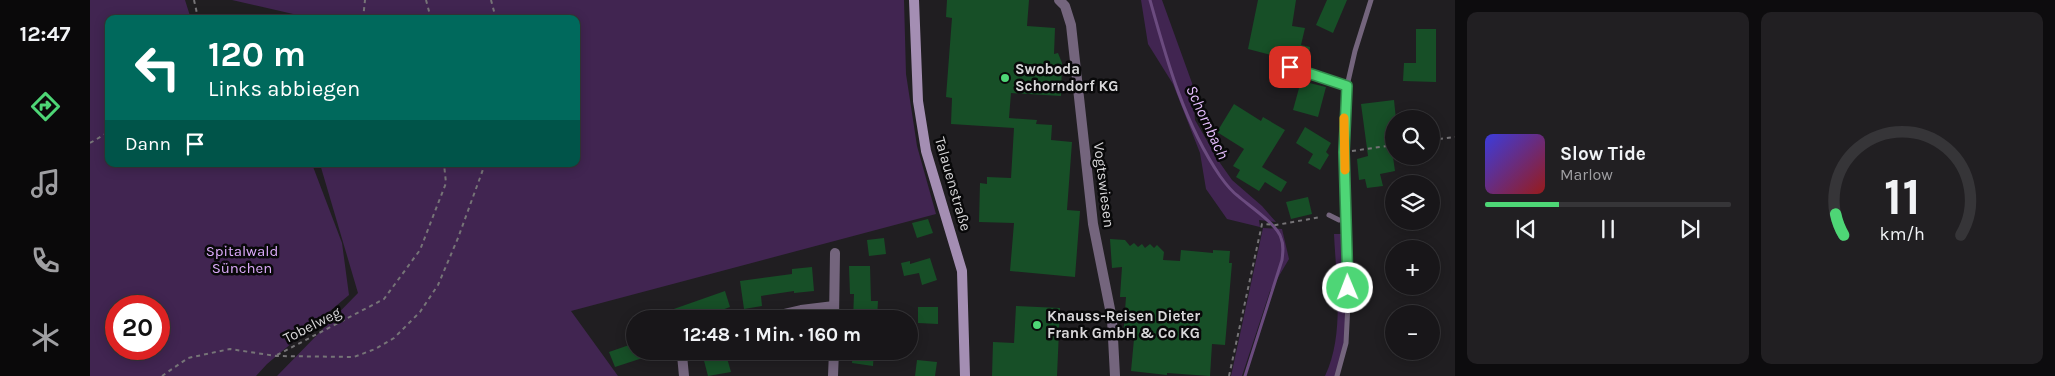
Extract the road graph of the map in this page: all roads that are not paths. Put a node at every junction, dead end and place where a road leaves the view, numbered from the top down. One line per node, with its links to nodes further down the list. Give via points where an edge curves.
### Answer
1 (914, 0): 16 (street, Talauenstraße, via 918,101 926,151 962,271)
2 (1060, 0): 17 (street, Vogtswiesen, via 1071,25 1093,224 1112,319)
3 (1371, 0): 5 (lane)
4 (1290, 67): 5 (lane)
5 (1347, 86): 7 (lane, via 1344,152)
6 (1330, 214): 7 (lane)
7 (1346, 220): 18 (lane, via 1346,343)
8 (835, 254): 9 (street)
9 (834, 306): 10 (street); 11 (street)
10 (801, 310)
11 (834, 310)
12 (682, 360): 14 (street)
13 (834, 360): 15 (street)
14 (684, 376)
15 (833, 376)
16 (965, 376)
17 (1115, 376)
18 (1337, 376)

